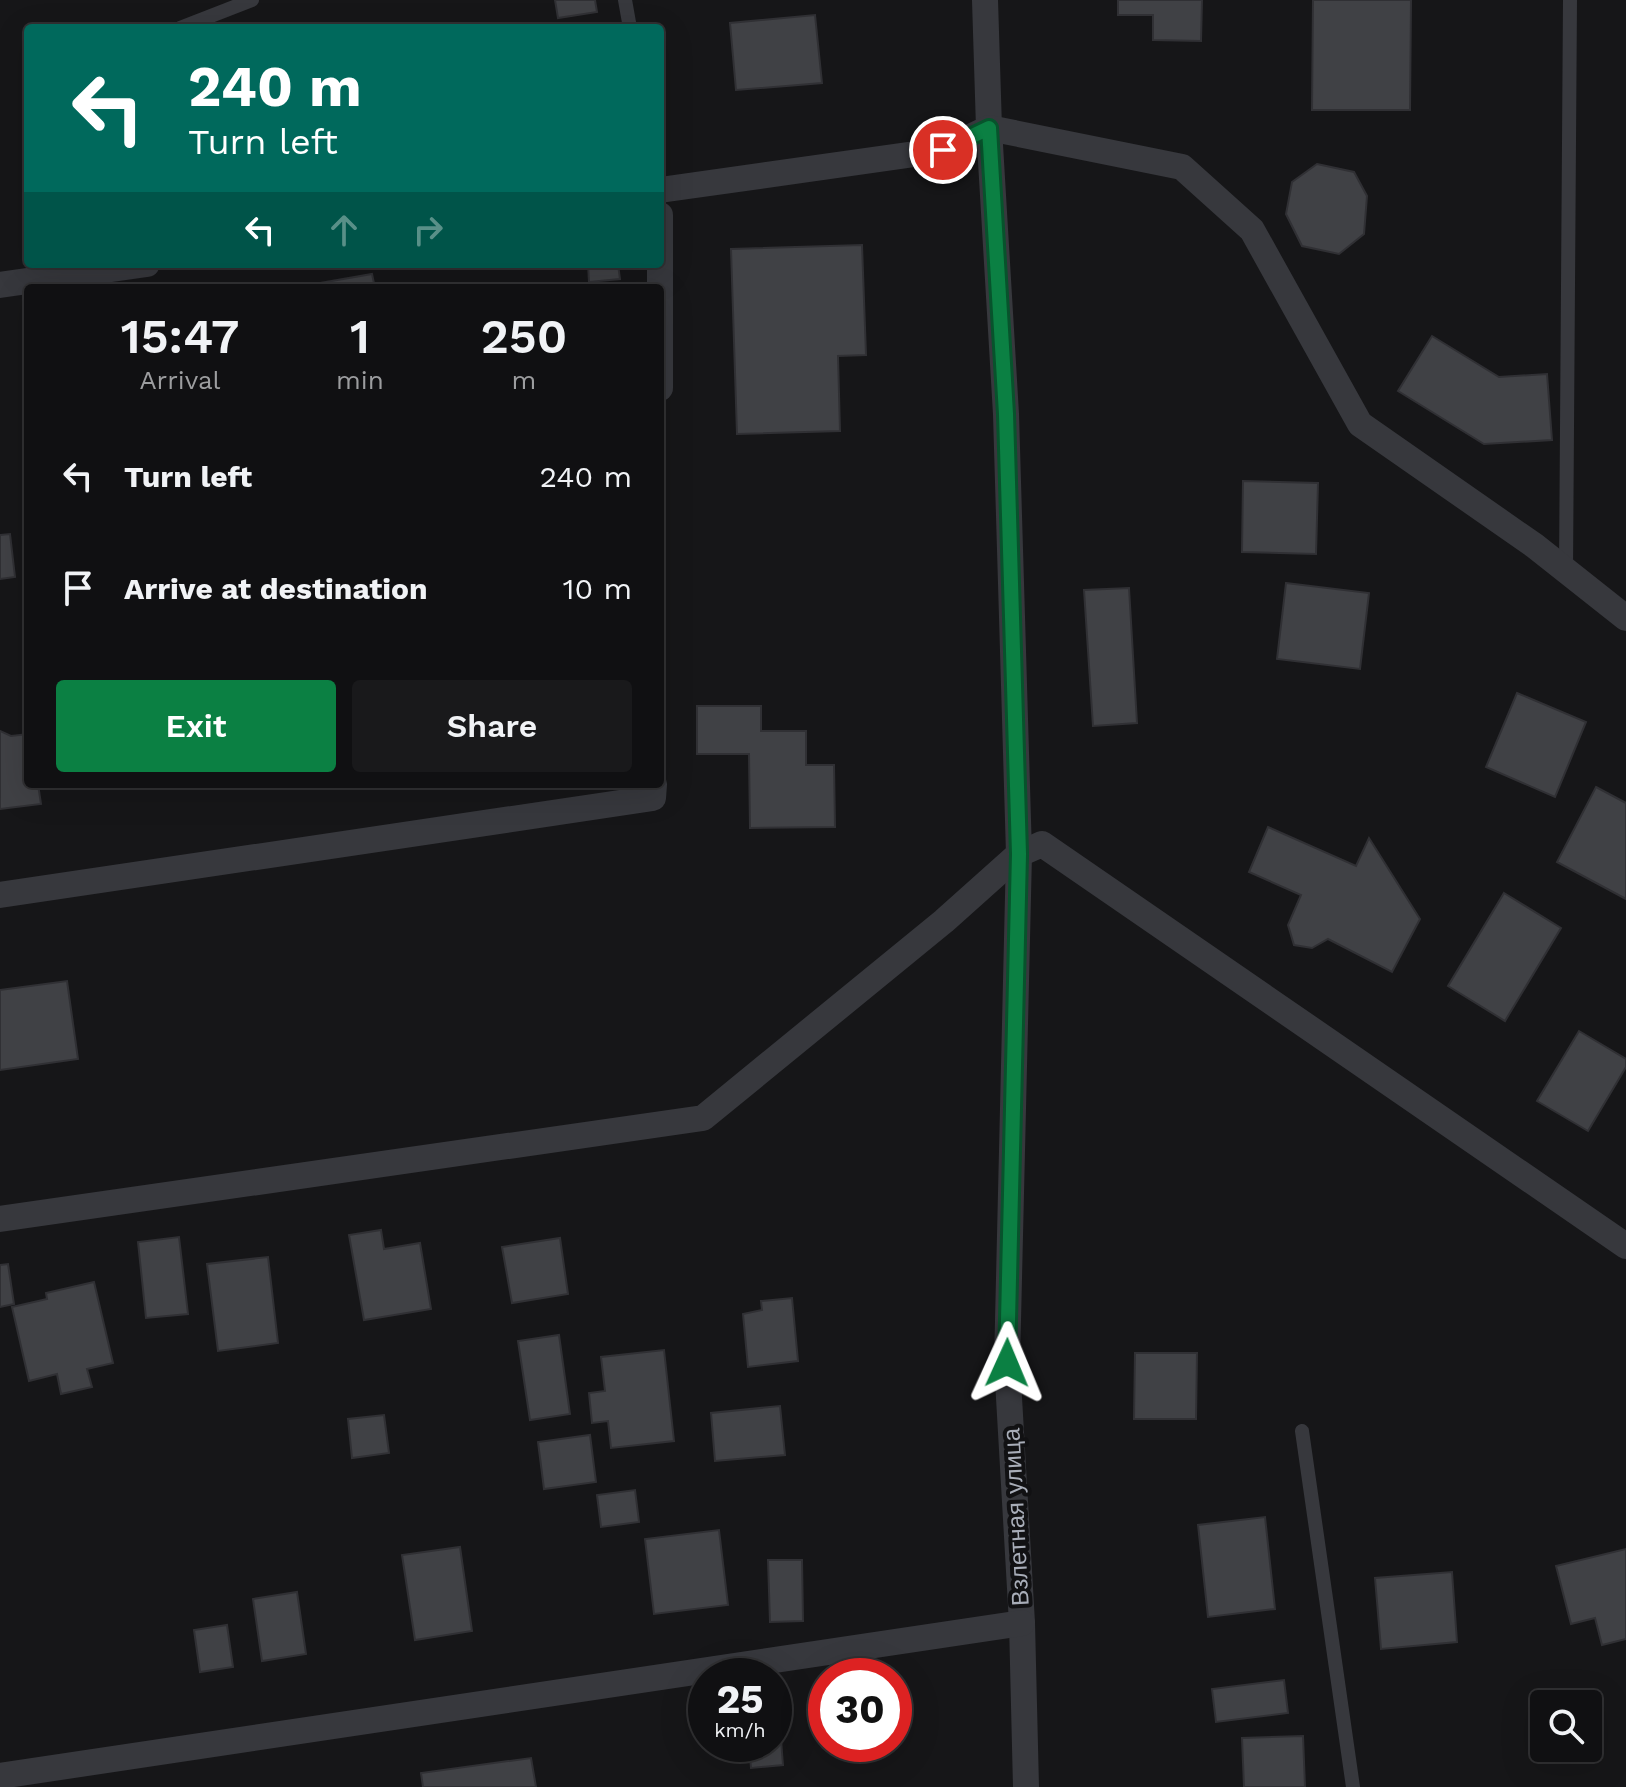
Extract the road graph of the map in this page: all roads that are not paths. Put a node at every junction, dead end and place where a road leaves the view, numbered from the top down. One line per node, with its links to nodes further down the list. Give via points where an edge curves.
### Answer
1 (252, 0): 5 (lane)
2 (625, 0): 6 (lane)
3 (985, 0): 7 (street, Взлетная улица)
4 (1570, 0): 11 (lane)
5 (190, 24)
6 (629, 24)
7 (989, 128): 8 (street, via 943,150); 11 (street, via 1182,167 1252,230 1360,424); 14 (street, Взлетная улица, via 1006,414)
8 (664, 189)
9 (119, 268): 10 (street)
10 (0, 285)
11 (1566, 571): 12 (street)
12 (1626, 618)
13 (654, 788): 15 (street, via 653,798)
14 (1019, 854): 16 (street, via 703,1118); 17 (street, via 1042,844); 19 (street, Взлетная улица, via 1007,1363)
15 (0, 895)
16 (0, 1219)
17 (1626, 1246)
18 (1302, 1431): 22 (lane)
19 (1022, 1623): 20 (street); 21 (street, Взлетная улица)
20 (0, 1776)
21 (1026, 1787)
22 (1353, 1787)

